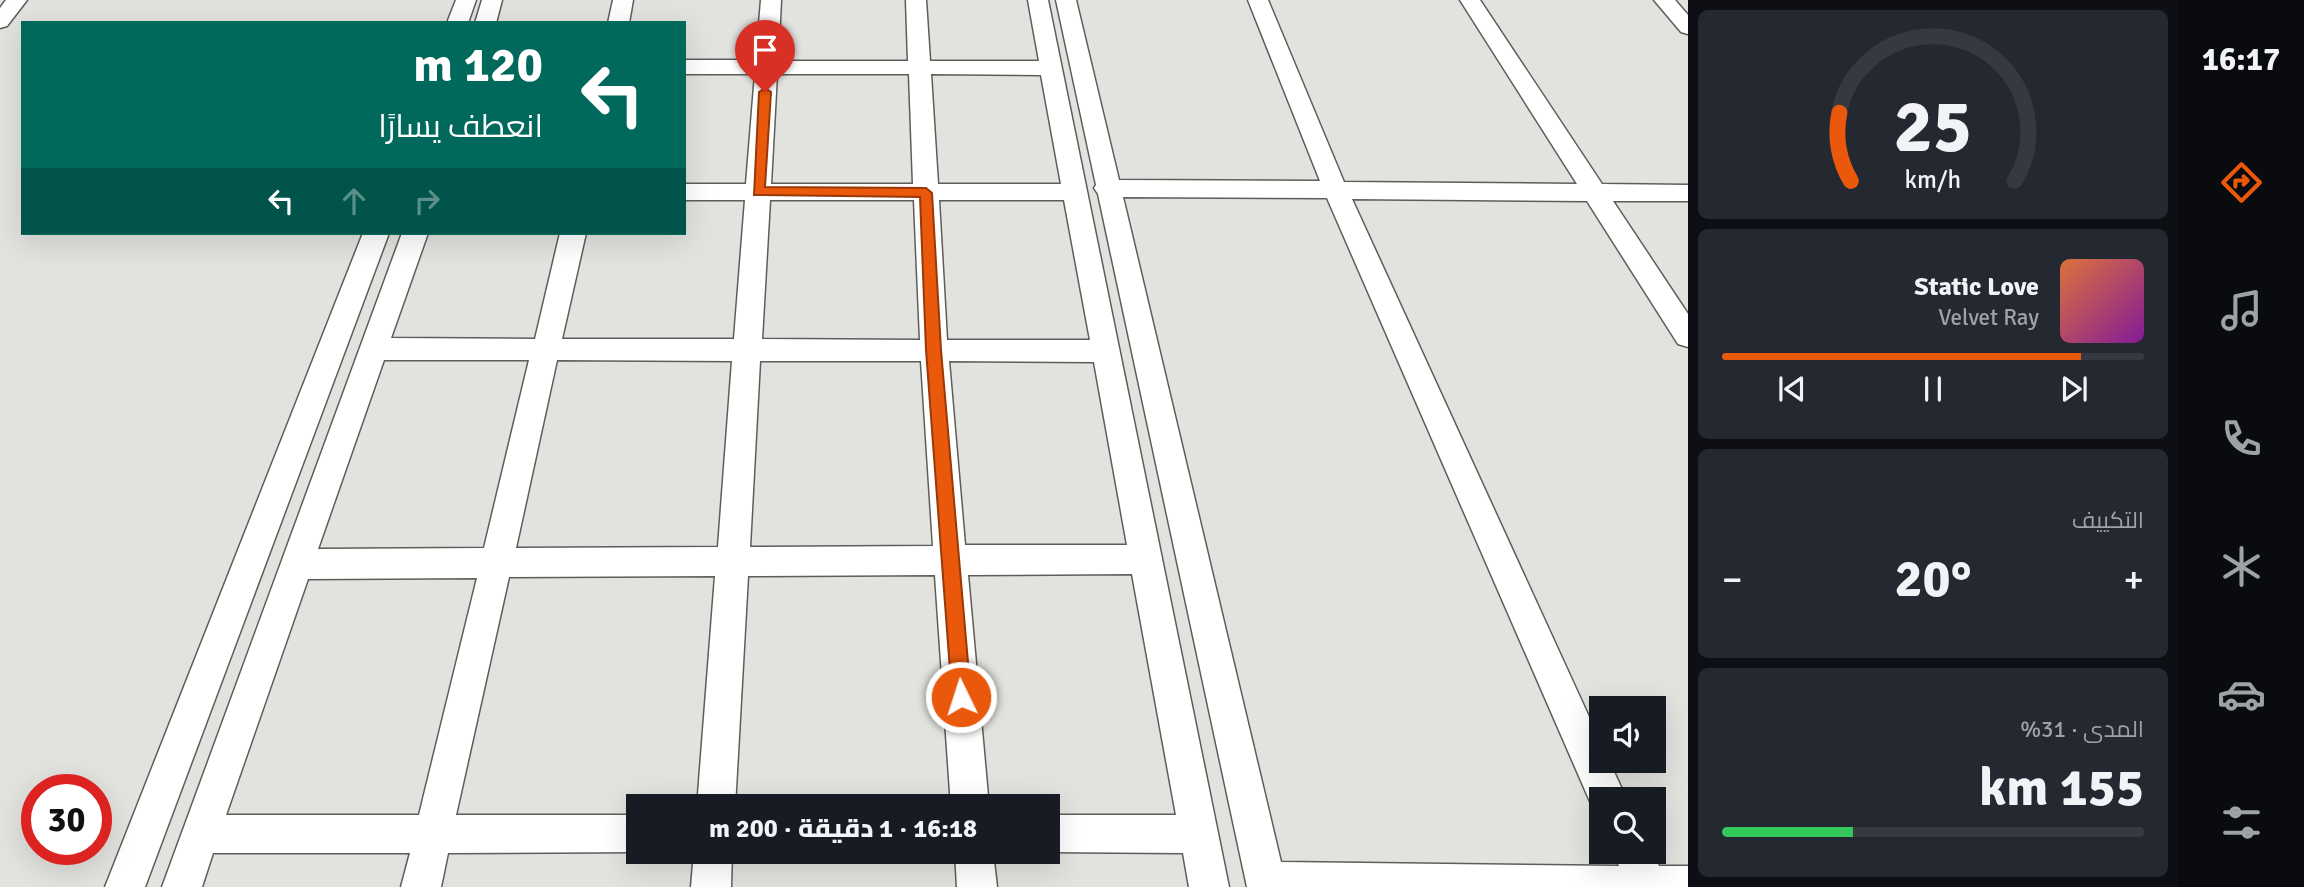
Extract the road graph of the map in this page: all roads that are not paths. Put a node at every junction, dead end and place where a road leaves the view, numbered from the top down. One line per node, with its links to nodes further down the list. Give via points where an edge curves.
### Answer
1 (17, 0): 15 (street)
2 (466, 0): 12 (street)
3 (492, 0): 13 (street)
4 (623, 0): 14 (street)
5 (771, 0): 18 (street)
6 (916, 0): 19 (street)
7 (1038, 0): 20 (street)
8 (1066, 0): 21 (street)
9 (1258, 0): 23 (street)
10 (1470, 0): 26 (street)
11 (1664, 0): 16 (street)
12 (458, 21)
13 (486, 21)
14 (618, 21)
15 (0, 22)
16 (1688, 28)
17 (686, 67): 18 (street)
18 (767, 67): 19 (street); 24 (street)
19 (920, 68): 20 (street); 27 (street)
20 (1052, 68): 25 (street)
21 (1106, 188): 23 (street); 54 (street)
22 (686, 191): 24 (street)
23 (1336, 191): 26 (street); 43 (street)
24 (758, 192): 27 (street); 35 (street)
25 (1075, 192): 27 (street); 37 (street)
26 (1595, 192): 28 (street); 32 (street)
27 (926, 193): 36 (street)
28 (1688, 193)
29 (375, 235): 56 (street)
30 (414, 235): 34 (street)
31 (573, 235): 33 (street)
32 (1688, 336)
33 (546, 348): 34 (street); 35 (street); 41 (street)
34 (374, 349): 42 (street)
35 (748, 349): 36 (street); 40 (street)
36 (934, 350): 37 (street); 39 (street)
37 (1106, 351): 38 (street)
38 (1146, 559): 39 (street); 50 (street)
39 (950, 561): 40 (street); 45 (street)
40 (733, 562): 41 (street); 44 (street)
41 (496, 564): 42 (street); 47 (street)
42 (297, 565): 46 (street)
43 (1602, 787)
44 (717, 794)
45 (969, 794)
46 (201, 834): 47 (street); 57 (street)
47 (433, 834): 48 (street); 58 (street)
48 (626, 834)
49 (1060, 834): 50 (street)
50 (1199, 834): 61 (street)
51 (712, 864): 59 (street)
52 (975, 864): 60 (street)
53 (1642, 875): 54 (street); 55 (street)
54 (1266, 884)
55 (1688, 886)
56 (125, 887)
57 (182, 887)
58 (421, 887)
59 (711, 887)
60 (977, 887)
61 (1209, 887)

